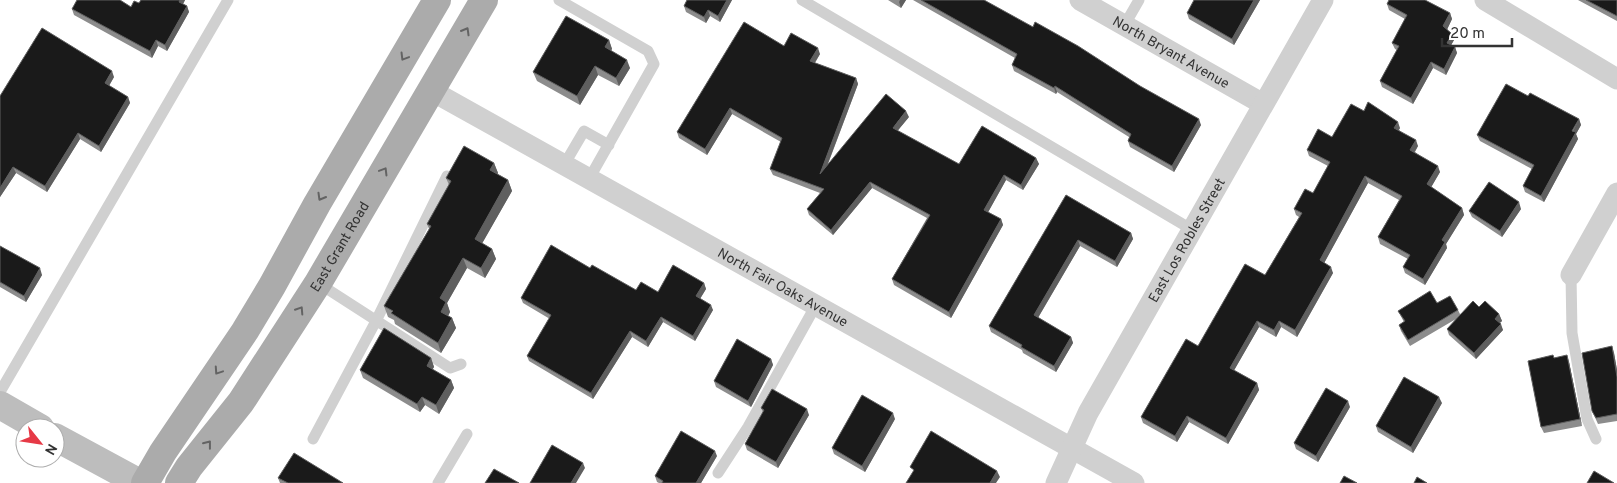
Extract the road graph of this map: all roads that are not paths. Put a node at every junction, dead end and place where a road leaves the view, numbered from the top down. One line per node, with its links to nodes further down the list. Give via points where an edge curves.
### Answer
1 (228, 0): 25 (lane)
2 (437, 0): 35 (main road, one-way to 35, via 245,331)
3 (484, 0): 12 (main road, East Grant Road, one-way to 3)
4 (559, 0): 14 (lane, via 648,51 654,64)
5 (802, 0): 19 (lane)
6 (1080, 0): 10 (street, North Bryant Avenue)
7 (1139, 0): 10 (lane)
8 (1322, 0): 13 (street, East Los Robles Street)
9 (1485, 0): 11 (street)
10 (1124, 26): 13 (street, North Bryant Avenue)
11 (1617, 78)
12 (432, 91): 15 (street, North Fair Oaks Avenue); 21 (main road, East Grant Road, one-way to 12)
13 (1263, 104): 19 (street, East Los Robles Street)
14 (609, 144): 15 (lane, via 584,131); 17 (lane)
15 (564, 165): 17 (street, North Fair Oaks Avenue)
16 (447, 176): 23 (lane)
17 (589, 179): 22 (street, North Fair Oaks Avenue)
18 (1617, 193): 20 (street)
19 (1191, 229): 32 (street, East Los Robles Street)
20 (1571, 275): 30 (lane, via 1572,333 1587,419)
21 (318, 283): 23 (lane); 36 (main road, East Grant Road, one-way to 21, via 241,402)
22 (816, 305): 32 (street, North Fair Oaks Avenue); 33 (lane, via 748,427)
23 (376, 321): 24 (lane, via 450,368); 29 (lane)
24 (461, 364)
25 (0, 392)
26 (0, 406): 27 (street)
27 (22, 418)
28 (467, 434): 37 (lane)
29 (313, 439)
30 (1596, 439)
31 (65, 442): 34 (street)
32 (1072, 447): 38 (street, East Los Robles Street); 39 (street, North Fair Oaks Avenue)
33 (718, 473)
34 (140, 483)
35 (145, 483)
36 (179, 483)
37 (438, 483)
38 (1056, 483)
39 (1134, 483)

